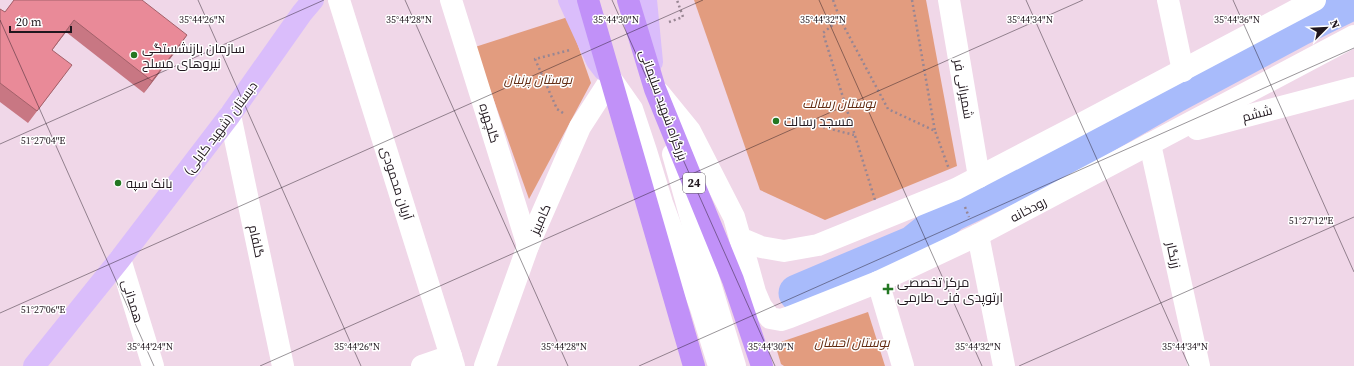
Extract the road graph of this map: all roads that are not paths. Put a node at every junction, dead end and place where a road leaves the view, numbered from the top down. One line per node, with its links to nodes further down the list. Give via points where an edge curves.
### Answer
1 (339, 0): 24 (street, آریان محمودی)
2 (451, 0): 21 (street, گلچهره)
3 (569, 0): 13 (main road, via 597,61)
4 (588, 0): 13 (highway)
5 (628, 0): 15 (highway, بزرگراه شهید سلیمانی / 24)
6 (646, 0): 15 (main road)
7 (949, 0): 18 (street, شمیرانی فر)
8 (1168, 0): 12 (street)
9 (1315, 0): 12 (street)
10 (305, 4): 16 (main road, دبستان (شهید کابلی))
11 (1354, 36): 17 (street, رودخانه)
12 (1182, 70): 18 (street)
13 (611, 79): 21 (street, کامبیز, via 580,128); 30 (highway); 31 (street, via 632,109)
14 (1354, 88): 17 (street, ششم)
15 (655, 89): 20 (street, رودخانه, via 690,131 734,217); 32 (street); 33 (highway, بزرگراه شهید سلیمانی / 24, via 733,280)
16 (230, 116): 22 (main road, دبستان (شهید کابلی)); 27 (street, گلفام)
17 (1155, 141): 19 (street, رودخانه); 36 (street, زرنگار)
18 (979, 177): 20 (street, via 956,189 818,245 784,251)
19 (978, 235): 23 (street, رودخانه); 35 (street)
20 (740, 238): 23 (street, رودخانه, via 755,292 770,318 781,320 790,317)
21 (528, 246): 29 (street, کامبیز)
22 (120, 259): 25 (main road, دبستان (شهید کابلی)); 26 (street, همدانی)
23 (878, 282): 34 (street)
24 (453, 361): 28 (street)
25 (34, 366)
26 (153, 366)
27 (283, 366)
28 (422, 366)
29 (485, 366)
30 (694, 366)
31 (719, 366)
32 (735, 366)
33 (762, 366)
34 (903, 366)
35 (1004, 366)
36 (1199, 366)

